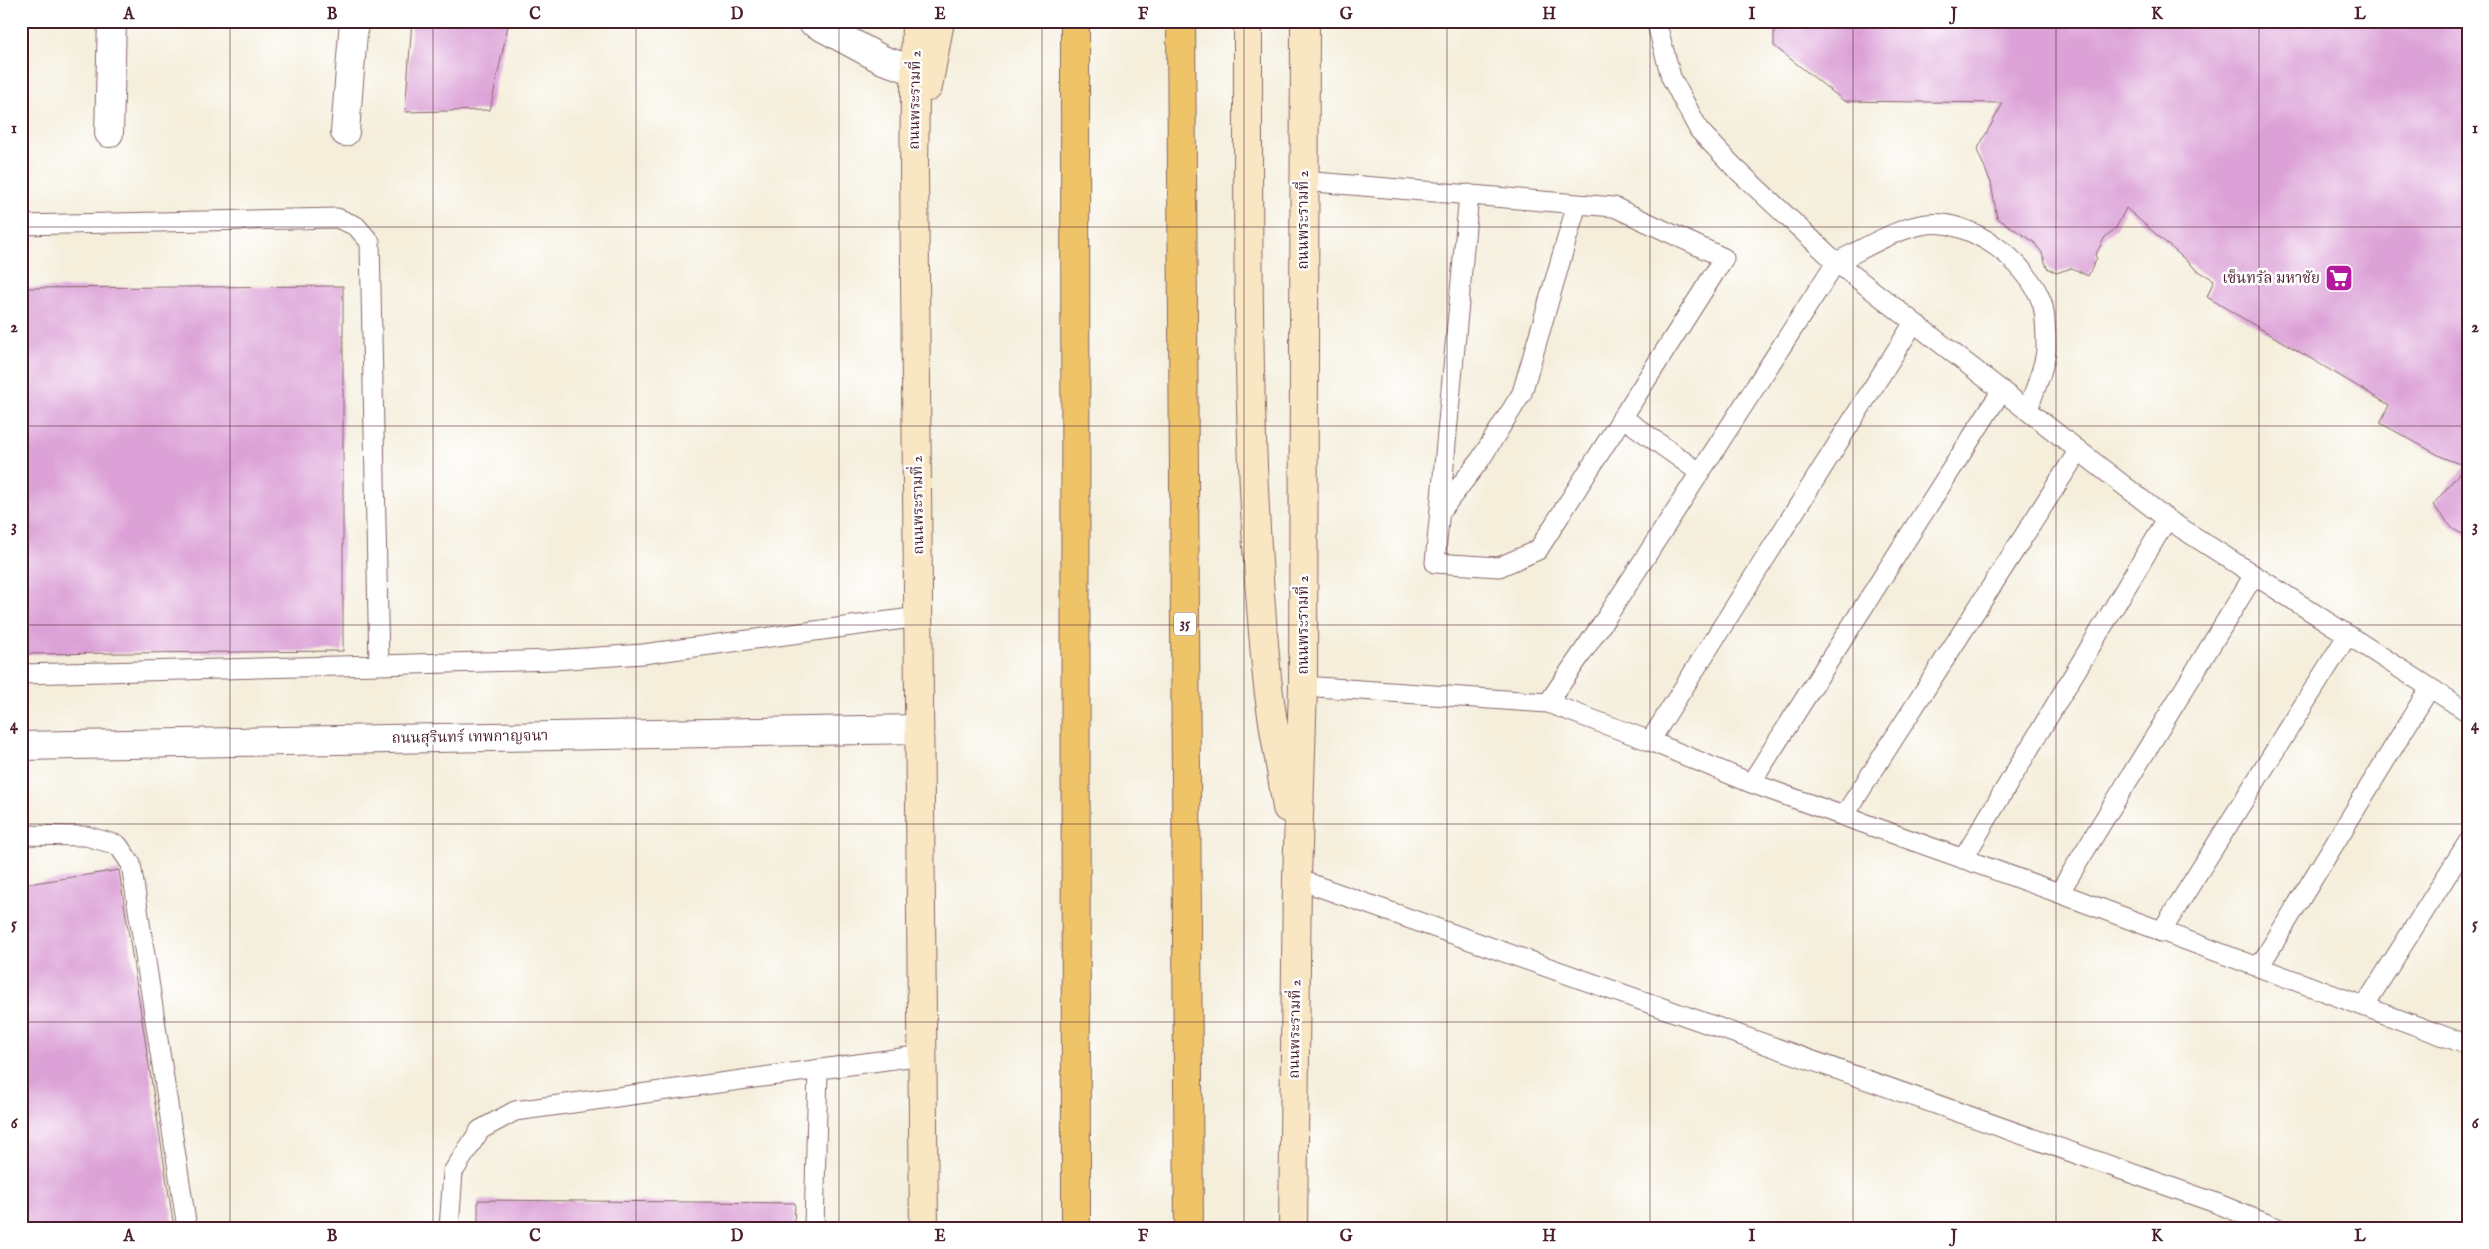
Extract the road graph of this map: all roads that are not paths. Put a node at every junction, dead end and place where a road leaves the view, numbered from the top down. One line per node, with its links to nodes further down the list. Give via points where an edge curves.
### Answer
1 (112, 21): 13 (street)
2 (354, 21): 12 (street)
3 (811, 21): 11 (street, via 883,60)
4 (916, 21): 11 (main road, ถนนพระรามที่ 2)
5 (940, 21): 14 (main road)
6 (1075, 21): 57 (highway)
7 (1182, 21): 58 (highway, 35)
8 (1248, 21): 45 (main road, via 1248,284 1254,494 1266,668)
9 (1305, 21): 15 (main road, ถนนพระรามที่ 2)
10 (1656, 21): 19 (lane, via 1671,77 1699,130)
11 (916, 72): 14 (main road, ถนนพระรามที่ 2)
12 (345, 132)
13 (109, 133)
14 (914, 170): 29 (main road, ถนนพระรามที่ 2)
15 (1303, 180): 16 (lane); 33 (main road, ถนนพระรามที่ 2)
16 (1469, 194): 17 (lane); 26 (lane)
17 (1577, 204): 23 (lane, via 1614,207 1724,258); 26 (lane, via 1522,393 1480,460)
18 (21, 225): 31 (lane, via 337,218 356,226 370,242)
19 (1836, 262): 20 (lane); 22 (lane, via 1894,234 1927,224 1954,226 1993,243 2021,267 2042,303 2046,350); 25 (lane)
20 (1913, 324): 21 (lane); 38 (lane)
21 (2002, 390): 22 (lane); 40 (lane)
22 (2028, 410): 24 (lane)
23 (1622, 417): 25 (lane); 26 (lane, via 1538,550 1500,567 1435,563)
24 (2079, 450): 27 (lane); 41 (lane)
25 (1699, 472): 35 (lane, via 1608,616)
26 (1440, 512)
27 (2167, 519): 28 (lane); 44 (lane)
28 (2254, 576): 30 (lane); 46 (lane)
29 (919, 617): 31 (lane, via 643,654); 37 (main road, ถนนพระรามที่ 2)
30 (2347, 636): 34 (lane); 47 (lane)
31 (379, 665): 32 (lane)
32 (21, 674)
33 (1303, 686): 35 (lane); 45 (main road, ถนนพระรามที่ 2)
34 (2429, 689): 36 (lane); 48 (lane)
35 (1548, 703): 38 (lane)
36 (2468, 712)
37 (918, 729): 39 (street, ถนนสุรินทร์ เทพกาญจนา); 51 (main road, ถนนพระรามที่ 2)
38 (1650, 741): 40 (lane)
39 (21, 746)
40 (1751, 783): 41 (lane)
41 (1844, 816): 44 (lane)
42 (21, 835): 53 (lane, via 86,836 118,845 131,864)
43 (2468, 842): 49 (lane)
44 (1963, 859): 46 (lane)
45 (1298, 878): 59 (main road, ถนนพระรามที่ 2); 60 (lane, via 2216,1203)
46 (2060, 893): 47 (lane)
47 (2161, 932): 48 (lane)
48 (2259, 967): 49 (lane)
49 (2365, 1005): 50 (lane)
50 (2465, 1038)
51 (923, 1055): 52 (lane); 56 (main road, ถนนพระรามที่ 2)
52 (818, 1070): 54 (lane, via 515,1112 480,1130 453,1172); 55 (lane)
53 (187, 1228)
54 (449, 1228)
55 (814, 1228)
56 (924, 1228)
57 (1076, 1228)
58 (1189, 1228)
59 (1293, 1228)
60 (2277, 1228)

